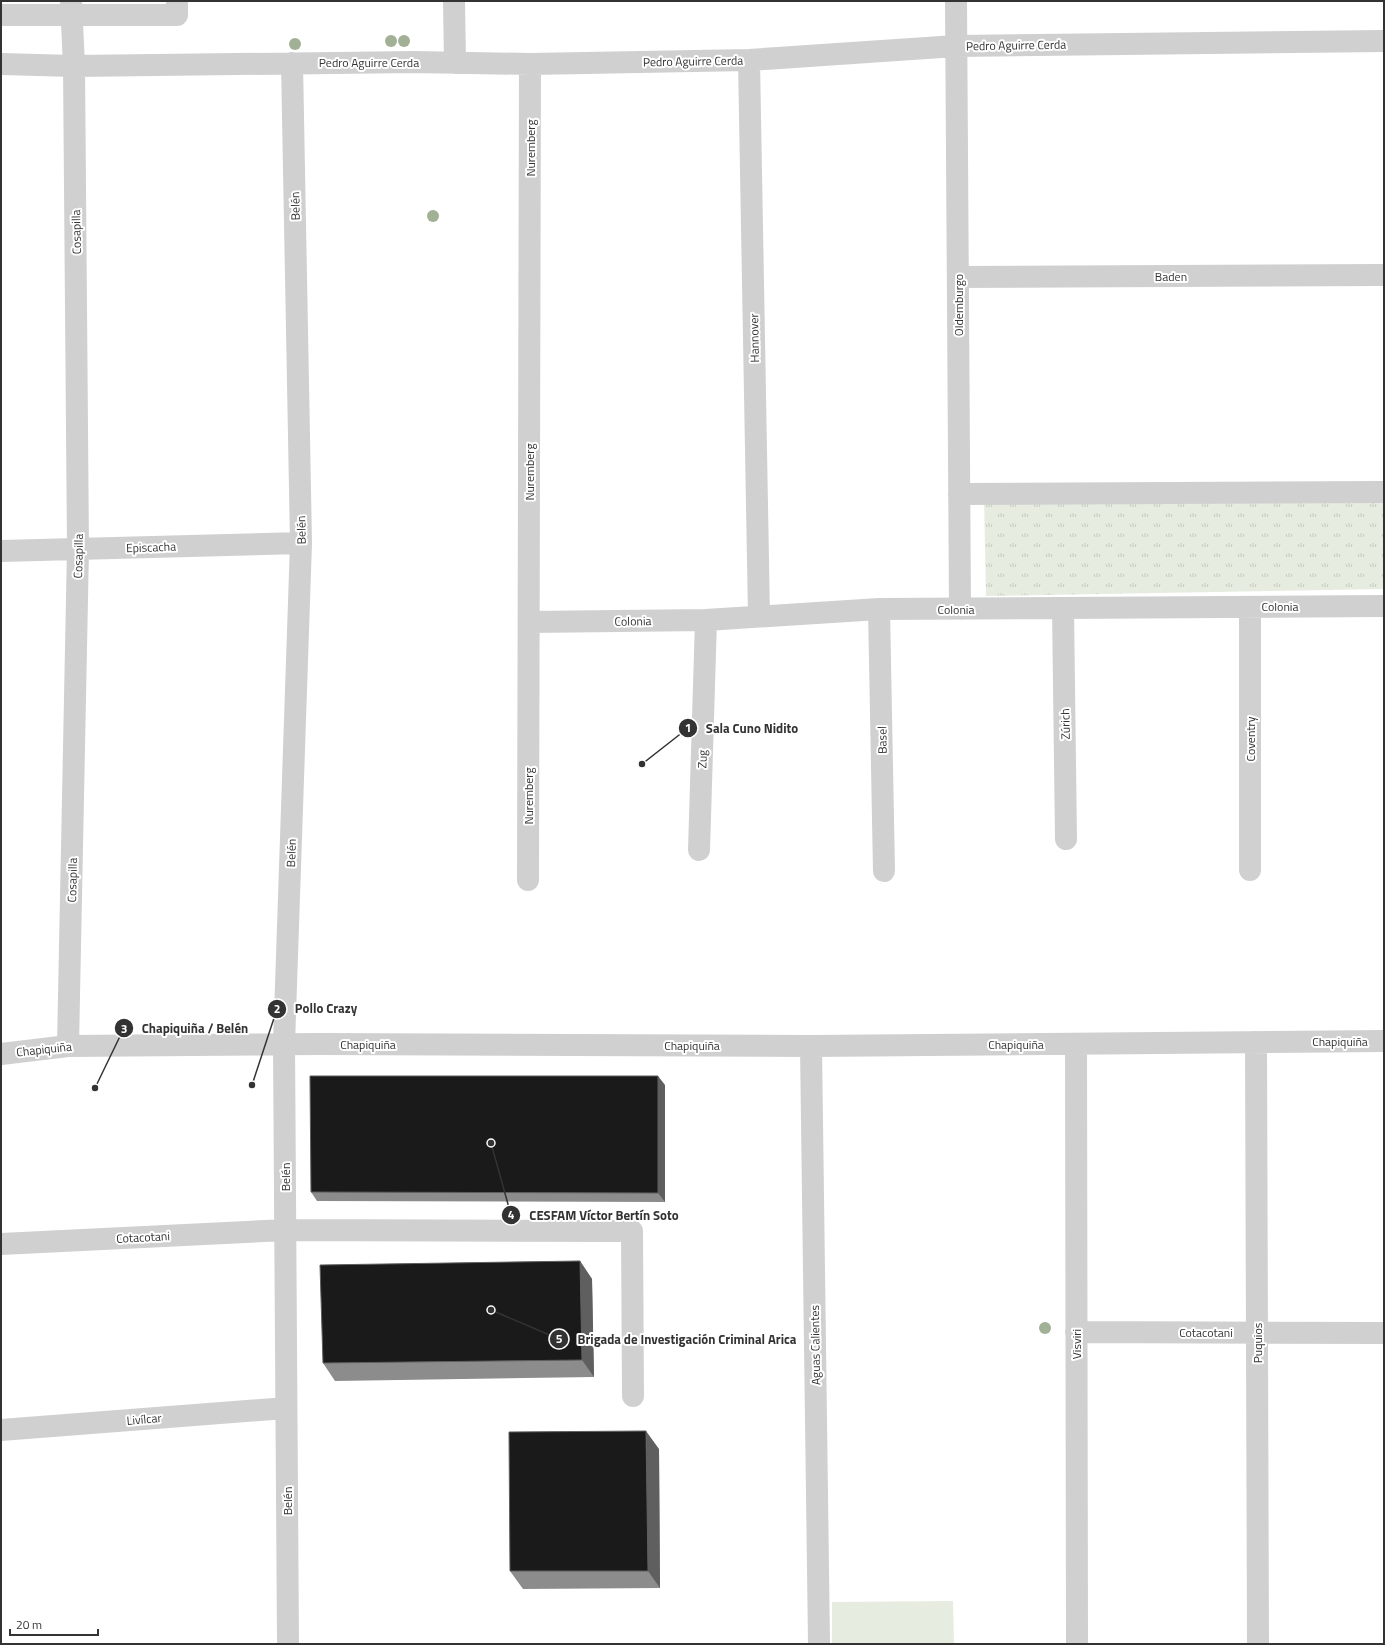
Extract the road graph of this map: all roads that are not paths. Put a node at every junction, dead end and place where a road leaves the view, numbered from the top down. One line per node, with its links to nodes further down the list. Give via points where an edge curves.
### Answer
1 (177, 1): 4 (street, via 177,15)
2 (454, 1): 10 (street)
3 (956, 1): 7 (street, Oldemburgo)
4 (71, 8): 5 (street); 13 (street, Cosapilla)
5 (1, 15)
6 (1384, 41): 7 (street, Pedro Aguirre Cerda)
7 (956, 46): 8 (street, Pedro Aguirre Cerda); 15 (street, Oldemburgo)
8 (749, 60): 12 (street, Pedro Aguirre Cerda); 26 (street, Hannover)
9 (292, 63): 10 (street, Pedro Aguirre Cerda); 13 (street, Pedro Aguirre Cerda); 18 (street, Belén)
10 (455, 63): 12 (street, Pedro Aguirre Cerda)
11 (1, 64): 13 (street, Pedro Aguirre Cerda)
12 (530, 64): 28 (street, Nuremberg)
13 (74, 66): 19 (street, Cosapilla)
14 (1384, 275): 15 (street, Baden)
15 (958, 277): 17 (street, Oldemburgo)
16 (1384, 492): 17 (street)
17 (959, 494): 25 (street, Oldemburgo)
18 (301, 543): 19 (street, Episcacha); 36 (street, Belén)
19 (78, 549): 20 (street, Episcacha); 38 (street, Cosapilla)
20 (1, 551)
21 (1384, 606): 22 (street, Colonia)
22 (1250, 607): 23 (street, Colonia); 31 (street, Coventry)
23 (1064, 608): 25 (street, Colonia); 29 (street, Zúrich)
24 (879, 609): 25 (street, Colonia); 26 (street, Colonia); 32 (street, Basel)
25 (960, 609)
26 (758, 616): 27 (street, Colonia)
27 (706, 620): 28 (street, Colonia); 30 (street, Zug)
28 (529, 622): 33 (street, Nuremberg)
29 (1066, 840)
30 (699, 850)
31 (1250, 870)
32 (884, 871)
33 (528, 880)
34 (1384, 1041): 35 (street, Chapiquiña)
35 (1256, 1042): 37 (street, Chapiquiña); 44 (street, Puquios)
36 (284, 1044): 38 (street, Chapiquiña); 39 (street, Chapiquiña); 41 (street, Belén)
37 (1076, 1044): 39 (street, Chapiquiña); 43 (street, Visviri)
38 (68, 1046): 40 (street, Chapiquiña)
39 (811, 1046): 50 (street, Aguas Calientes)
40 (1, 1054)
41 (285, 1230): 42 (street, Cotacotani); 46 (street, Cotacotani, via 632,1232); 47 (street, Belén)
42 (1, 1244)
43 (1076, 1332): 44 (street, Cotacotani); 51 (street, Visviri)
44 (1257, 1332): 45 (street, Cotacotani); 52 (street, Puquios)
45 (1384, 1333)
46 (633, 1396)
47 (286, 1408): 48 (street, Livílcar); 49 (street, Belén)
48 (1, 1430)
49 (288, 1644)
50 (818, 1644)
51 (1077, 1644)
52 (1258, 1644)

